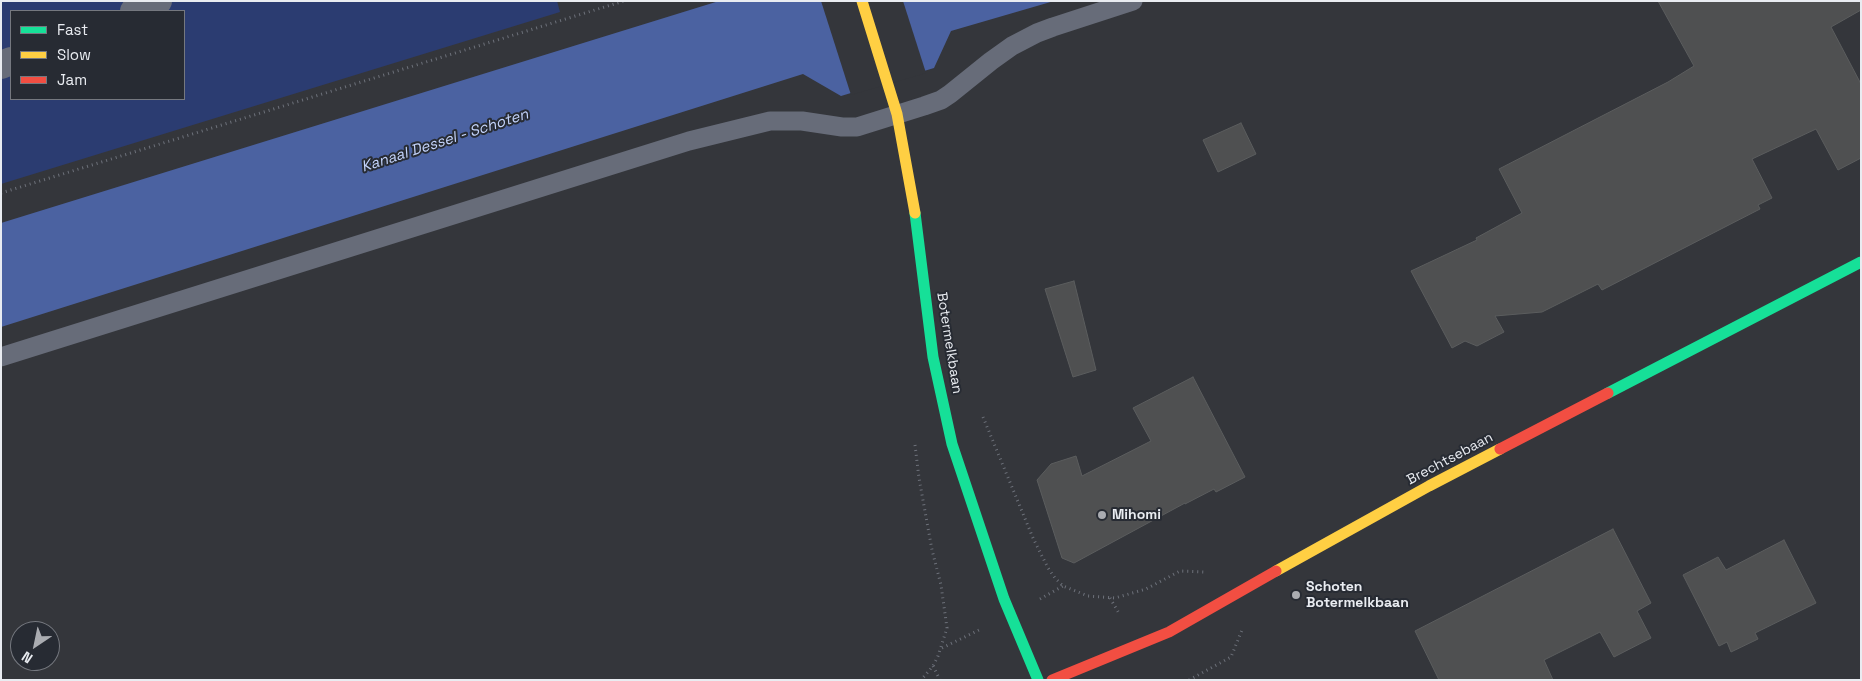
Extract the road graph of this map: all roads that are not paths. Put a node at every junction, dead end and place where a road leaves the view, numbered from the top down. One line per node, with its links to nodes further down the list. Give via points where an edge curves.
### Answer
1 (158, 1): 4 (street)
2 (862, 1): 5 (main road, Botermelkbaan)
3 (1133, 1): 5 (lane, via 1037,33 1005,51 941,100)
4 (136, 10)
5 (897, 114): 7 (lane, via 857,127 770,121 689,141); 8 (main road, Botermelkbaan, via 921,248 933,357 952,444 1004,599)
6 (1861, 262): 9 (main road, Brechtsebaan, via 1429,486 1169,632)
7 (1, 357)
8 (1038, 680)
9 (1052, 680)

